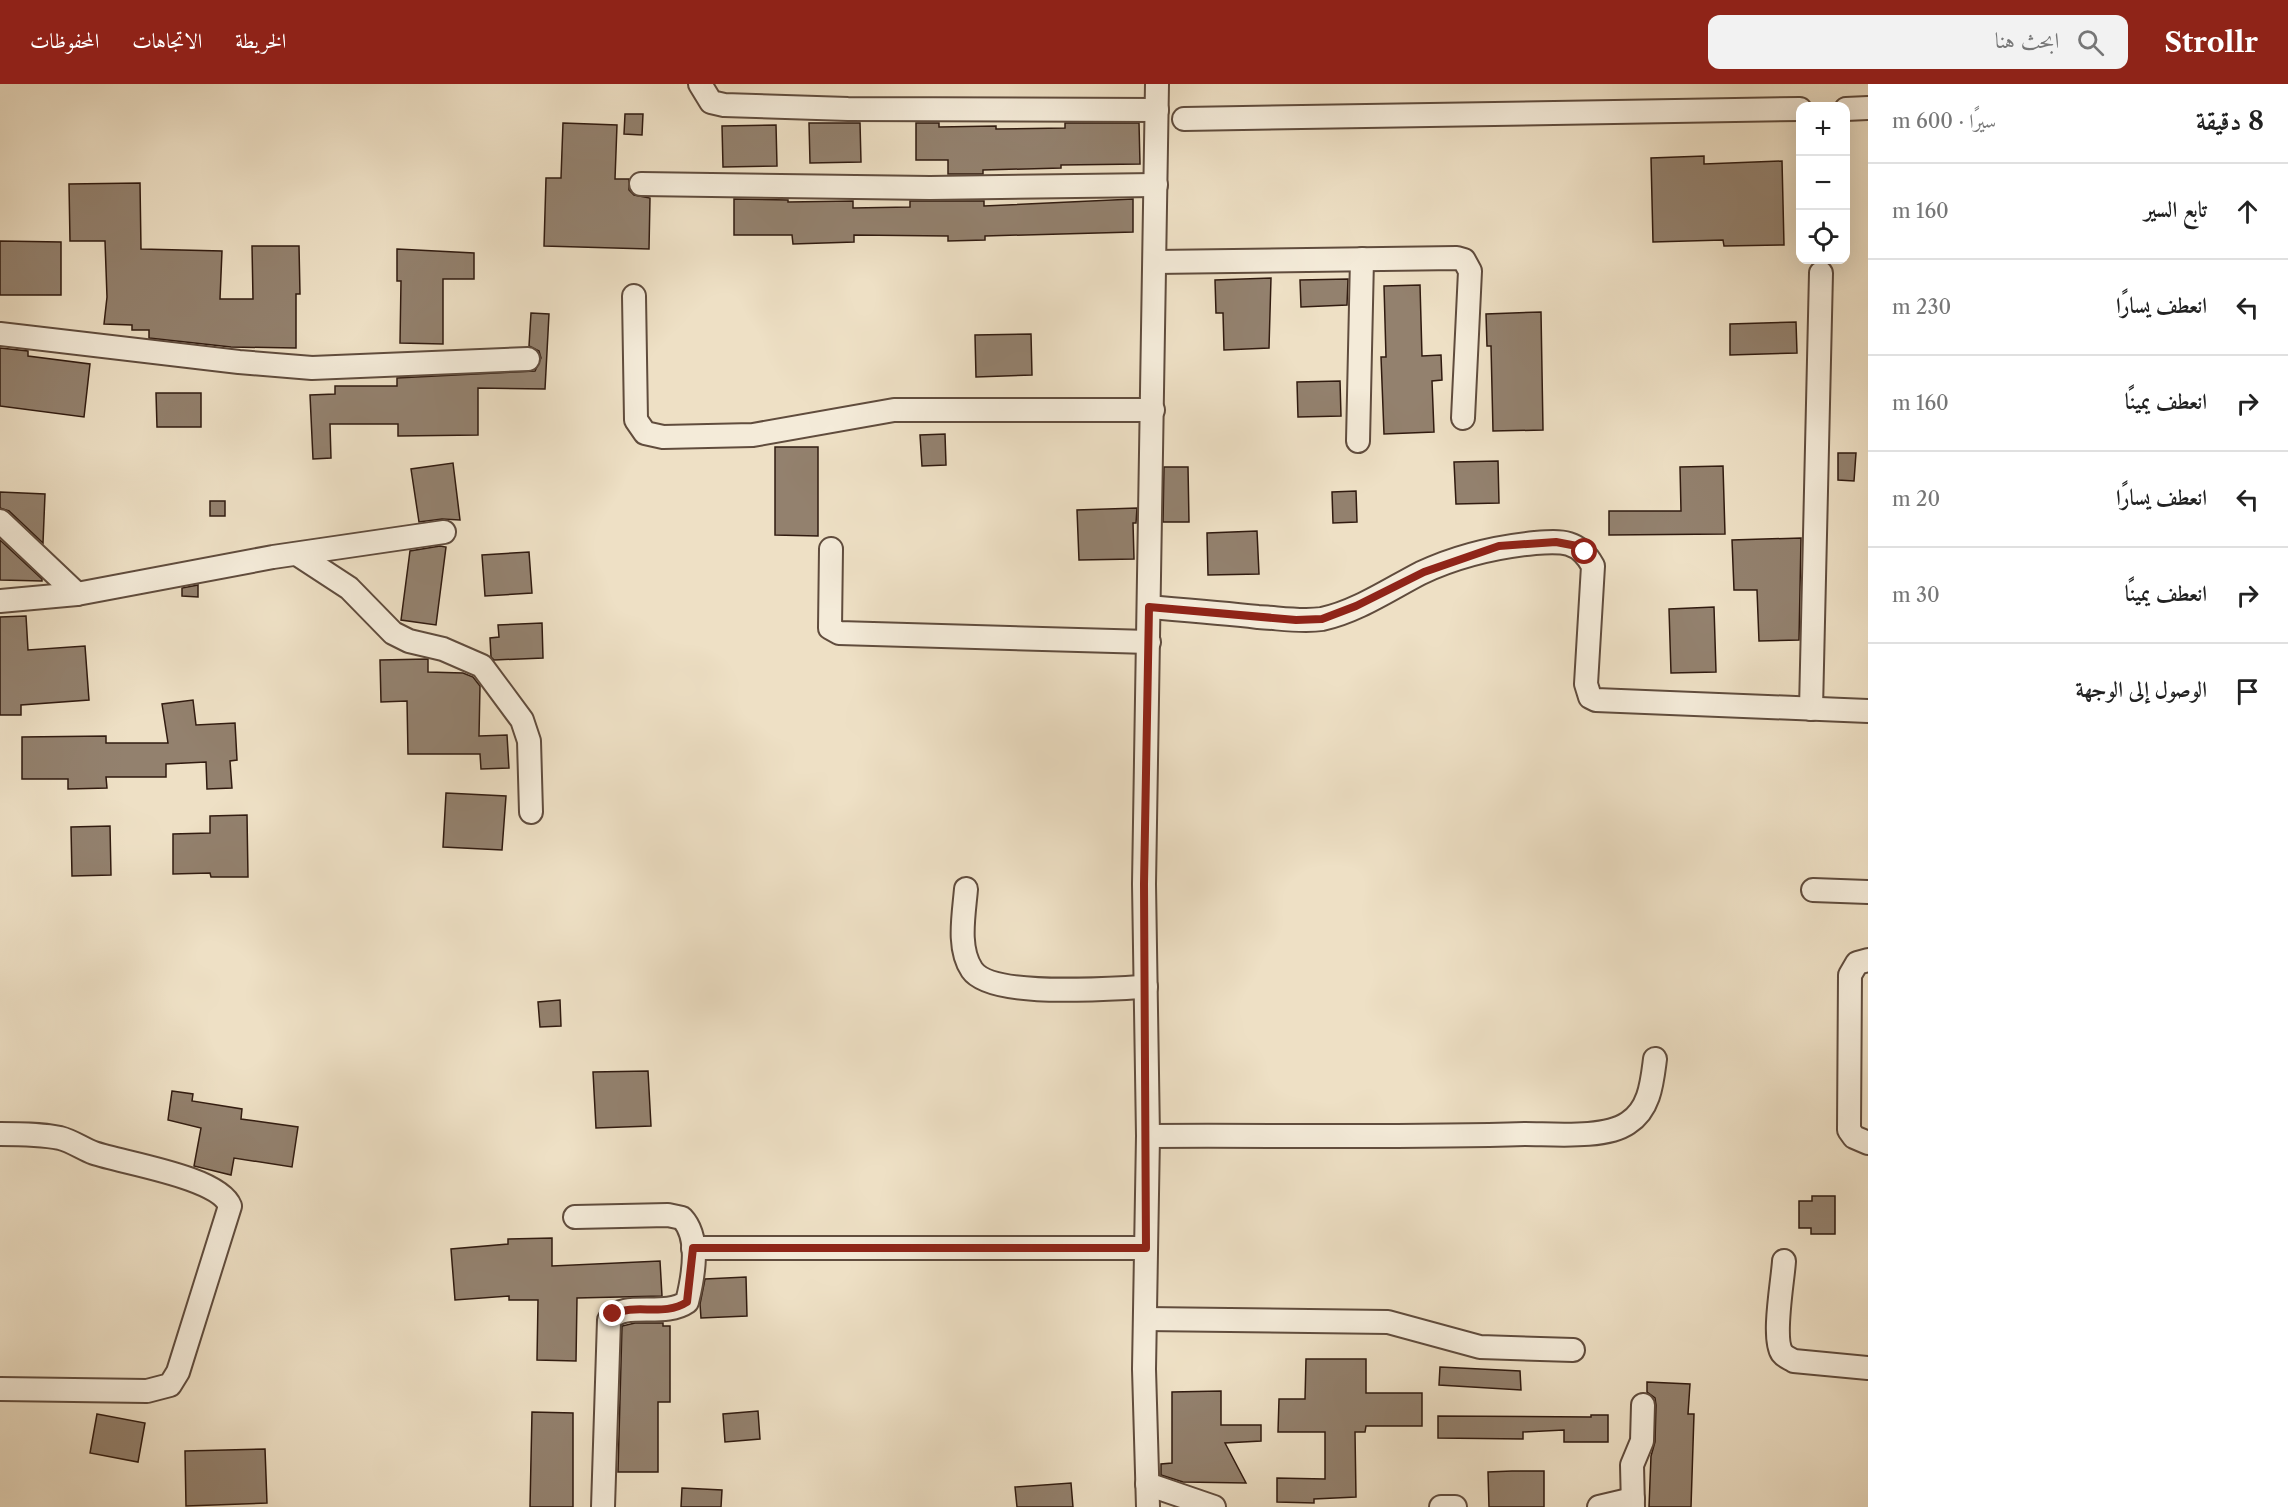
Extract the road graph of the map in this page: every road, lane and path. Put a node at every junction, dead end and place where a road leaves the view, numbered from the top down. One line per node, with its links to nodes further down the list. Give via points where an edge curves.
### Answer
1 (700, 84): 6 (street, via 711,102 724,105)
2 (1157, 84): 6 (street)
3 (1850, 108): 4 (street)
4 (1868, 108)
5 (1796, 109): 7 (street)
6 (1157, 110): 9 (street)
7 (1184, 119)
8 (641, 184): 9 (street, via 930,188)
9 (1156, 185): 11 (street)
10 (1362, 259): 11 (street); 17 (street, via 1457,258 1468,264); 18 (street)
11 (1155, 262): 16 (street)
12 (1821, 273): 27 (street)
13 (634, 296): 16 (street, via 636,420 645,433 663,437 753,435 894,410)
14 (0, 334): 15 (street, via 312,368)
15 (528, 359)
16 (1153, 410): 25 (street)
17 (1463, 418)
18 (1358, 441)
19 (0, 521): 23 (street)
20 (444, 532): 22 (street)
21 (831, 549): 26 (street, via 830,628 839,633)
22 (297, 554): 23 (street); 29 (street, via 349,588 393,633 482,666 522,720 529,741)
23 (77, 594): 24 (street)
24 (0, 601)
25 (1149, 607): 26 (street); 27 (street, via 1322,619 1460,558 1499,546 1556,542 1577,546 1593,566 1586,684 1590,697)
26 (1149, 642): 34 (street)
27 (1811, 709): 28 (street)
28 (1868, 711)
29 (531, 812)
30 (966, 889): 34 (street, via 965,953 972,970 982,980 1017,989)
31 (1813, 890): 32 (street)
32 (1868, 892)
33 (1868, 960): 38 (street, via 1857,963 1850,975 1849,1130)
34 (1146, 987): 37 (street)
35 (1655, 1059): 37 (street, via 1651,1092 1639,1113 1627,1124 1605,1132)
36 (0, 1134): 46 (street, via 62,1139 95,1153 177,1174 222,1194 230,1206 178,1372 170,1385 147,1391)
37 (1148, 1136): 41 (street)
38 (1868, 1143)
39 (575, 1217): 40 (street, via 682,1218 691,1232)
40 (693, 1248): 41 (street); 50 (street, via 687,1302 665,1310 620,1311 609,1320)
41 (1146, 1248): 43 (street)
42 (1784, 1261): 45 (street, via 1779,1330 1783,1356 1794,1361)
43 (1145, 1319): 44 (street, via 1388,1323 1480,1347); 48 (street)
44 (1573, 1350)
45 (1868, 1368)
46 (0, 1389)
47 (1643, 1405): 49 (street, via 1642,1441 1632,1465)
48 (1147, 1484): 51 (street); 52 (street)
49 (1633, 1503): 55 (street)
50 (603, 1507)
51 (1148, 1507)
52 (1214, 1507)
53 (1441, 1507): 54 (street)
54 (1455, 1507)
55 (1599, 1507)

